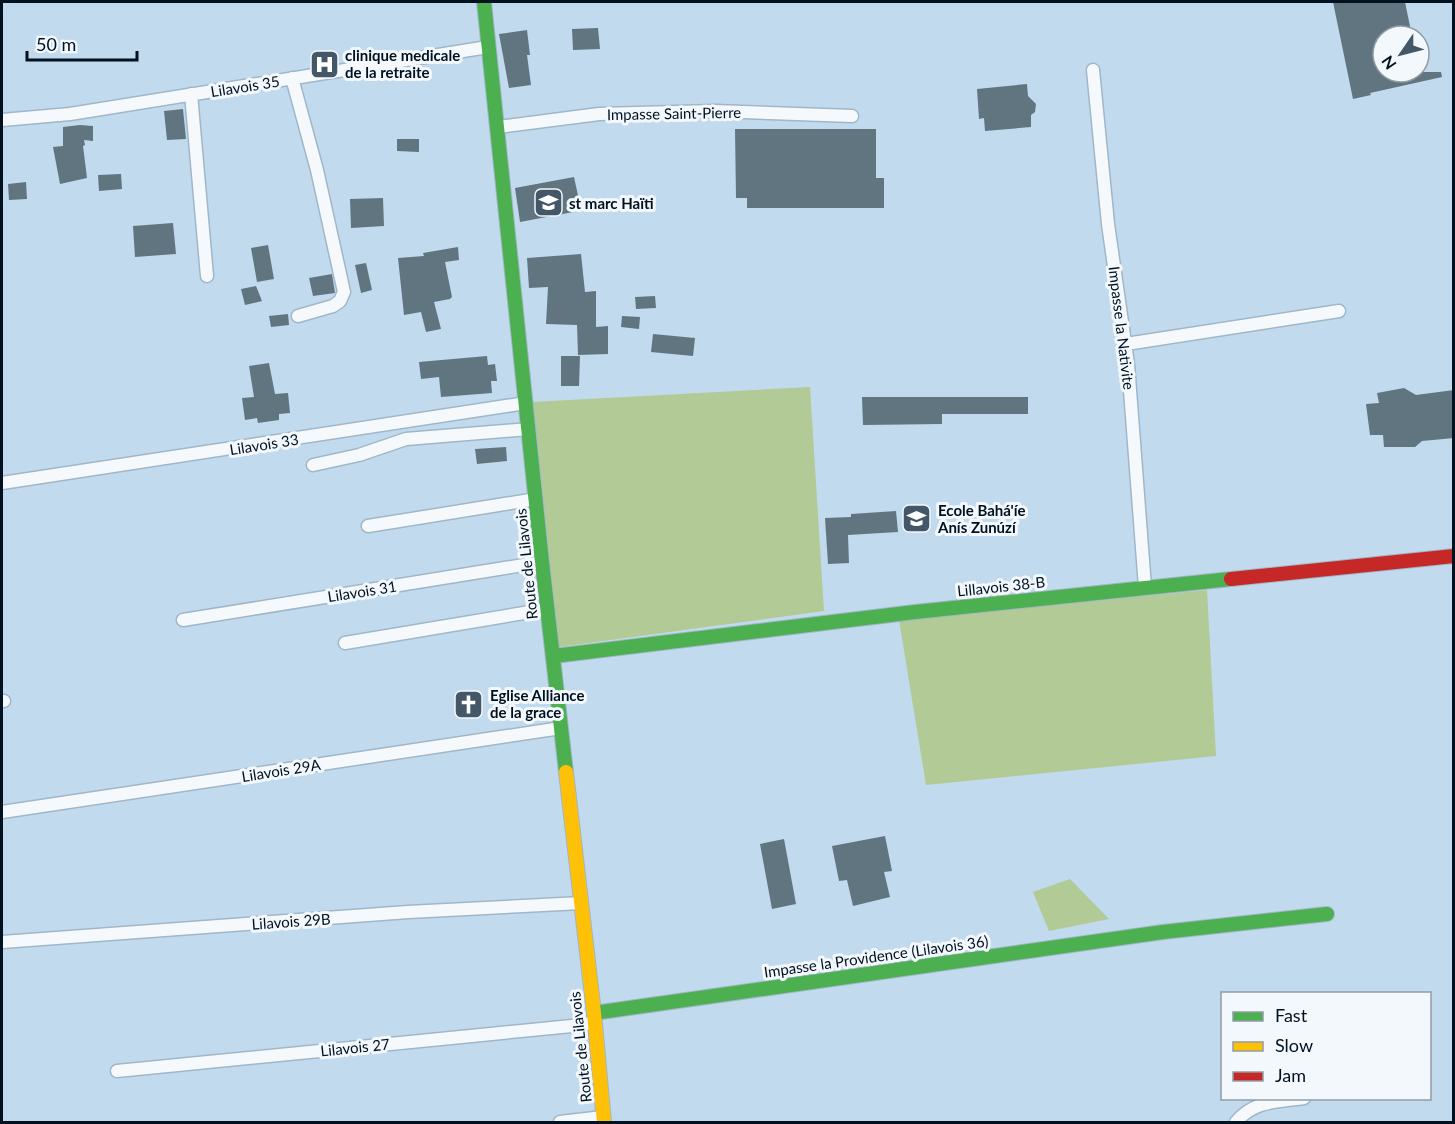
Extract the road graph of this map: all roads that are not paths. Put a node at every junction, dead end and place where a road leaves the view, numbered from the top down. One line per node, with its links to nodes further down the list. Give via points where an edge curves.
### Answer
1 (484, 2): 2 (street, Route de Lilavois)
2 (488, 47): 4 (street, Lilavois 35); 8 (street, Route de Lilavois)
3 (1093, 70): 12 (street, Impasse la Nativite, via 1108,224)
4 (292, 78): 5 (street, Lilavois 35); 11 (street, via 344,292 333,306)
5 (191, 94): 7 (street, Lilavois 35, via 70,114); 9 (street)
6 (852, 116): 8 (street, Impasse Saint-Pierre, via 715,111 599,114)
7 (2, 120)
8 (498, 127): 13 (street, Route de Lilavois)
9 (207, 276)
10 (1339, 311): 12 (street)
11 (298, 316)
12 (1126, 344): 21 (street, Impasse la Nativite)
13 (526, 403): 14 (street, Route de Lilavois); 16 (street, Lilavois 33)
14 (529, 429): 15 (street, via 406,440); 17 (street, Route de Lilavois)
15 (313, 465)
16 (2, 483)
17 (536, 499): 18 (street); 20 (street, Route de Lilavois)
18 (368, 526)
19 (1454, 556): 21 (street, Lillavois 38-B)
20 (542, 562): 22 (street, Route de Lilavois); 23 (street, Lilavois 31)
21 (1145, 587): 25 (street, Lillavois 38-B)
22 (548, 609): 24 (street); 25 (street, Route de Lilavois)
23 (183, 620)
24 (345, 642)
25 (554, 656): 26 (street, Route de Lilavois)
26 (561, 728): 27 (street, Lilavois 29A); 28 (street, Route de Lilavois)
27 (2, 812)
28 (581, 903): 30 (street, Lilavois 29B); 31 (street, Route de Lilavois)
29 (1327, 914): 31 (street, Impasse la Providence (Lilavois 36), via 1163,932)
30 (2, 942)
31 (594, 1018): 32 (street, Lilavois 27, via 582,1025); 34 (street, Route de Lilavois)
32 (117, 1071)
33 (1288, 1100): 36 (street, via 1252,1107)
34 (604, 1120): 35 (street)
35 (560, 1122)
36 (1236, 1122)

